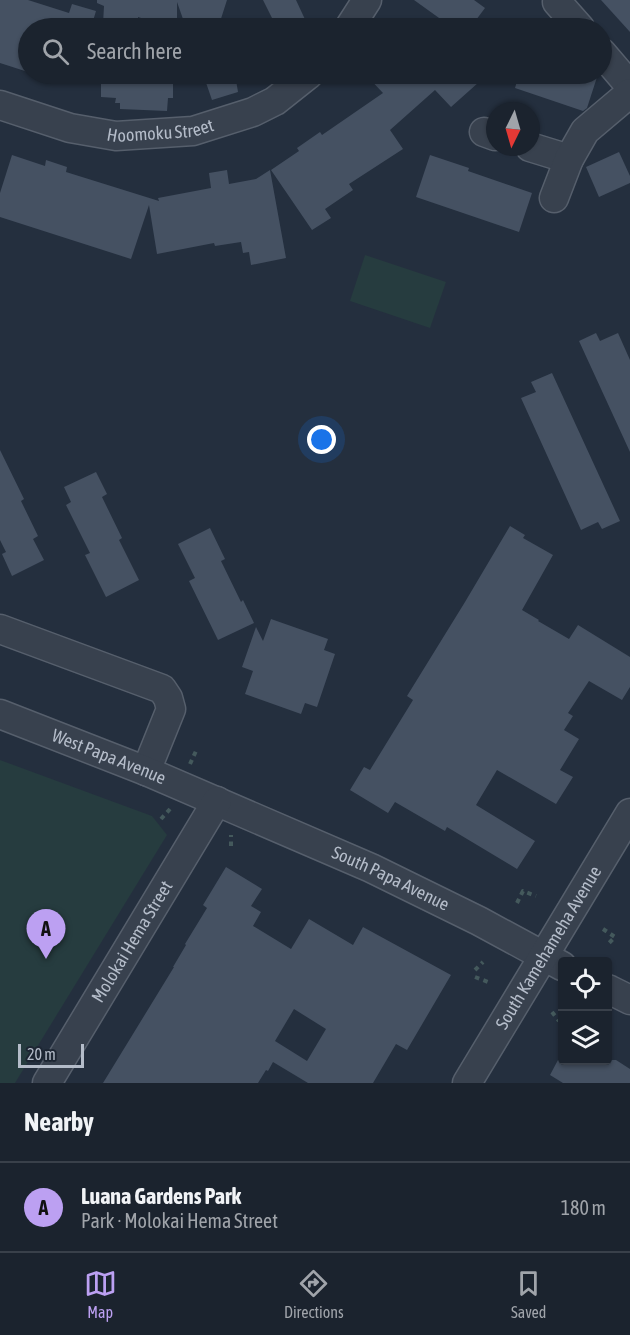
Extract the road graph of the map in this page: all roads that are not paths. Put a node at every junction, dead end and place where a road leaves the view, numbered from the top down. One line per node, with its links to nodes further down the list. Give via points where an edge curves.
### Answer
1 (367, 0): 3 (street)
2 (557, 2): 4 (street)
3 (355, 18)
4 (571, 18)
5 (612, 65): 7 (street)
6 (296, 84): 9 (street, Hoomoku Street, via 253,112 193,131 116,136 70,128)
7 (630, 86)
8 (630, 93): 11 (street, via 587,129)
9 (0, 105)
10 (540, 150): 11 (street)
11 (569, 159): 12 (street)
12 (554, 198)
13 (0, 629): 15 (street, via 162,688 171,709)
14 (0, 714): 15 (street, West Papa Avenue)
15 (146, 771): 16 (street, West Papa Avenue)
16 (217, 801): 18 (street, South Papa Avenue, via 371,868); 21 (street, Molokai Hema Street)
17 (630, 813): 18 (street, South Kamehameha Avenue)
18 (553, 961): 22 (street, South Kamehameha Avenue)
19 (612, 991): 20 (street)
20 (630, 1000)
21 (47, 1083)
22 (467, 1083)

